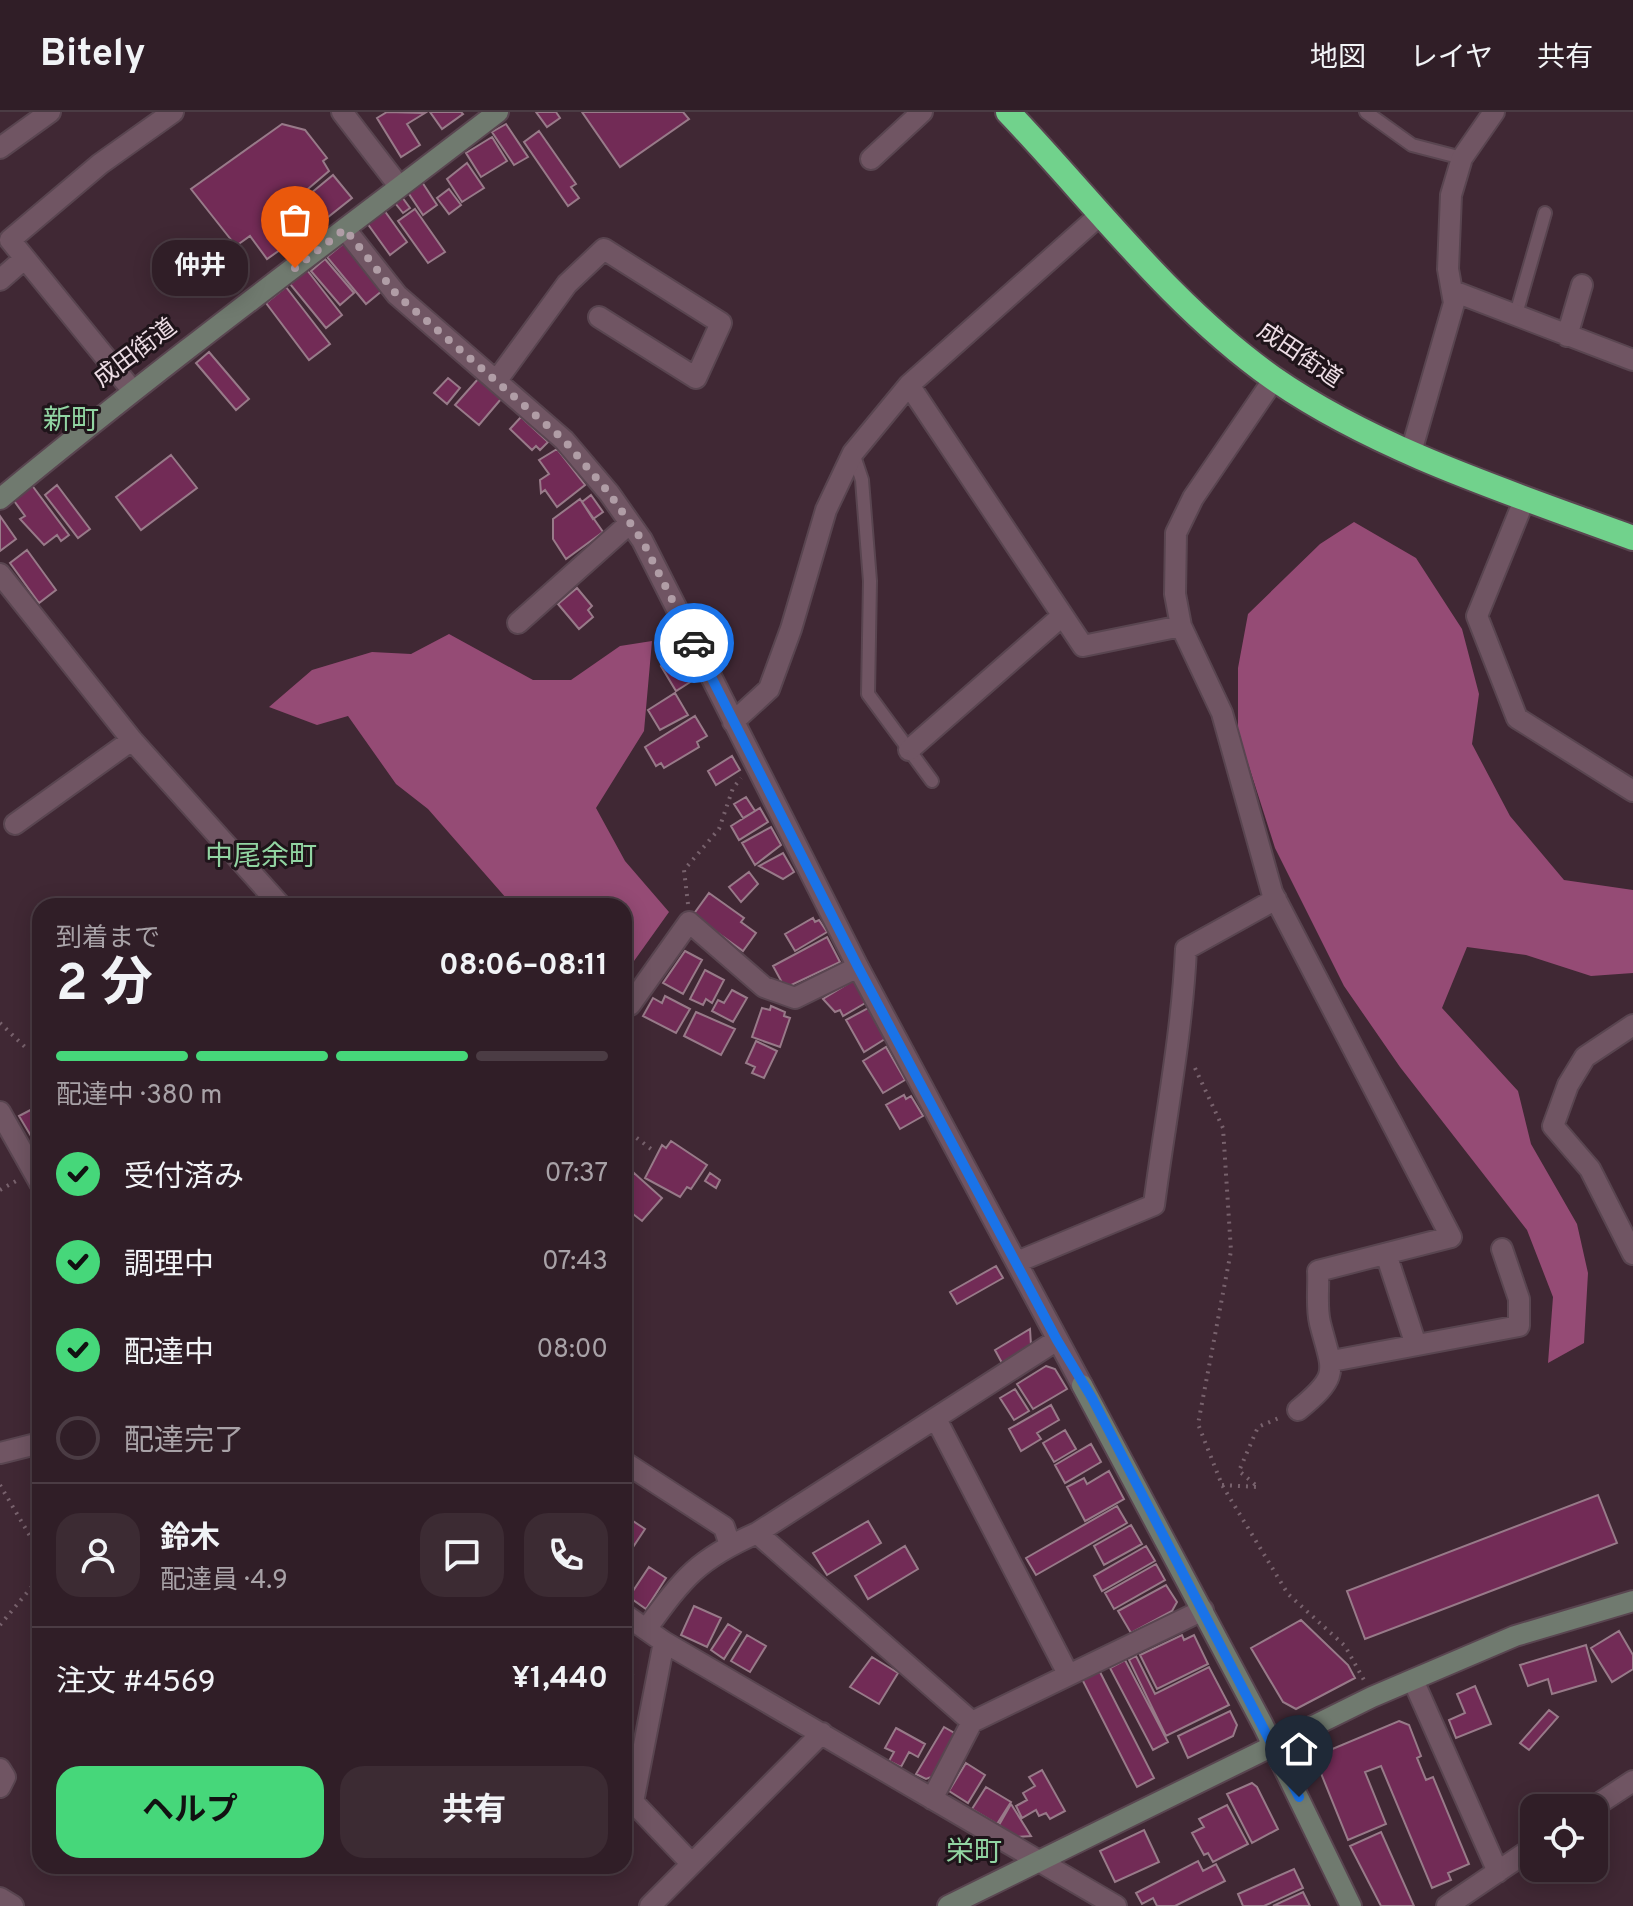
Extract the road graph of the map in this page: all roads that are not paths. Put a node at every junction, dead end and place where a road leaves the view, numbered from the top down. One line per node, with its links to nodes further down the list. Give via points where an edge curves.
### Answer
1 (50, 112): 9 (street)
2 (173, 112): 16 (street, via 100,164 10,240)
3 (342, 112): 12 (street)
4 (498, 112): 12 (street, 成田街道)
5 (922, 112): 11 (street)
6 (1008, 112): 14 (highway, 成田街道)
7 (1366, 112): 10 (lane, via 1412,145)
8 (1494, 112): 10 (street)
9 (0, 148)
10 (1462, 158): 19 (street, via 1451,195 1448,269)
11 (871, 159)
12 (399, 186): 15 (street, 成田街道)
13 (1545, 213): 20 (lane)
14 (1101, 214): 24 (highway, 成田街道, via 1227,342); 26 (street)
15 (345, 229): 25 (street, via 397,295); 27 (street, 成田街道)
16 (24, 259): 17 (street); 27 (street)
17 (0, 280)
18 (1582, 285): 22 (street)
19 (1453, 291): 20 (street); 28 (street)
20 (1516, 314): 22 (street)
21 (599, 317): 25 (street, via 696,378 721,323 604,249 567,284)
22 (1567, 336): 23 (street)
23 (1633, 360)
24 (1274, 379): 28 (highway, 成田街道); 37 (street, via 1193,498 1176,533 1175,594)
25 (497, 380): 32 (street, via 564,440)
26 (909, 385): 29 (street); 35 (street)
27 (132, 390): 31 (street, 成田街道)
28 (1411, 452): 30 (highway, 成田街道)
29 (853, 453): 38 (street, via 826,510 769,689); 40 (lane, via 862,480 870,581 868,694)
30 (1525, 498): 33 (highway, 成田街道); 42 (street, via 1477,616 1517,718)
31 (0, 499)
32 (630, 523): 36 (street); 38 (street)
33 (1633, 538)
34 (0, 574): 39 (street)
35 (1062, 616): 37 (street, via 1083,646); 40 (street)
36 (518, 623)
37 (1181, 626): 45 (street, via 1222,713)
38 (733, 722): 46 (street)
39 (132, 740): 43 (street); 44 (street)
40 (909, 750): 41 (lane)
41 (932, 781)
42 (1633, 791)
43 (15, 824)
44 (274, 898)
45 (1276, 899): 52 (street, via 1451,1237); 54 (street, via 1186,949 1180,1033 1154,1205)
46 (858, 967): 47 (street, via 795,998 764,987 689,922); 54 (street)
47 (632, 1002)
48 (1633, 1025): 53 (street, via 1585,1057 1553,1126 1590,1169)
49 (0, 1112): 50 (street)
50 (32, 1169)
51 (1502, 1249): 56 (street, via 1519,1299 1519,1326)
52 (1386, 1254): 56 (street); 57 (street, via 1318,1271 1319,1320)
53 (1633, 1254)
54 (1017, 1262): 55 (street)
55 (1057, 1340): 59 (street); 66 (street)
56 (1416, 1345): 57 (street)
57 (1332, 1361): 58 (street, via 1318,1394)
58 (1298, 1410)
59 (936, 1419): 63 (street); 70 (street)
60 (32, 1445): 61 (street)
61 (0, 1453)
62 (632, 1467): 64 (street, via 724,1527)
63 (757, 1533): 64 (street); 72 (street)
64 (730, 1545): 68 (street, via 687,1573)
65 (1633, 1601): 71 (street, via 1515,1636)
66 (1203, 1610): 70 (street); 74 (street)
67 (632, 1619): 68 (street)
68 (647, 1628): 69 (street)
69 (664, 1642): 73 (street); 82 (street, via 633,1802)
70 (1068, 1674): 72 (street)
71 (1413, 1680): 74 (street); 83 (street)
72 (972, 1722): 79 (street)
73 (822, 1733): 79 (street); 82 (street)
74 (1274, 1745): 81 (street); 89 (street)
75 (0, 1769): 77 (street, via 5,1777)
76 (1633, 1781): 78 (street)
77 (0, 1787)
78 (1608, 1797)
79 (932, 1799): 81 (street)
80 (1520, 1857): 83 (street)
81 (1040, 1861): 87 (street); 88 (street)
82 (691, 1863): 86 (street)
83 (1498, 1872): 90 (street)
84 (0, 1898): 85 (street)
85 (13, 1906)
86 (650, 1906)
87 (948, 1906)
88 (1116, 1906)
89 (1351, 1906)
90 (1447, 1906)

